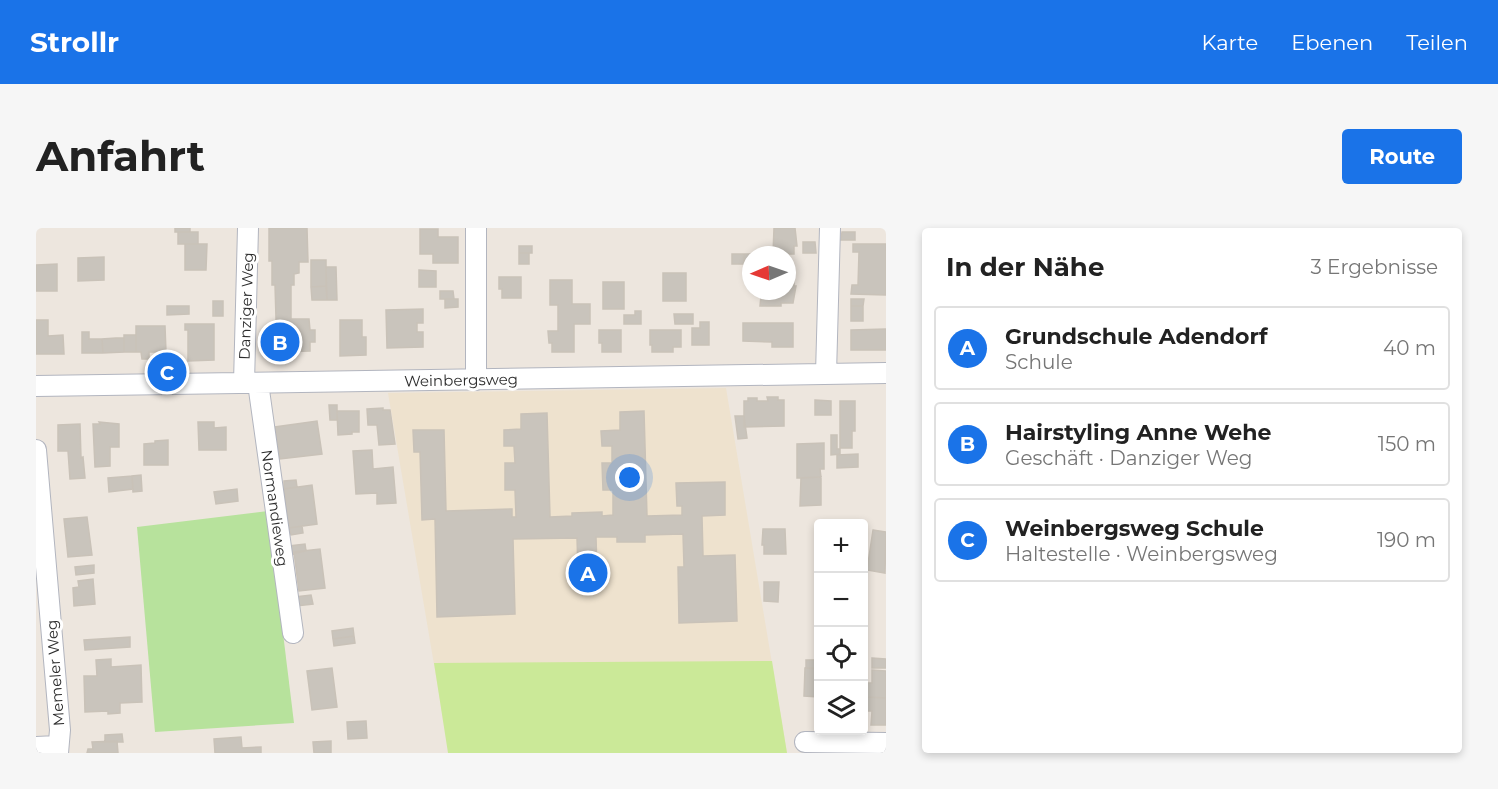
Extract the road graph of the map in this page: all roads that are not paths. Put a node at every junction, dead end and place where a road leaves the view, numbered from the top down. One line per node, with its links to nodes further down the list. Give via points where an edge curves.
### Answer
1 (248, 228): 7 (street, Danziger Weg)
2 (476, 228): 6 (street)
3 (830, 228): 4 (street)
4 (826, 374): 5 (street, Weinbergsweg); 6 (street, Weinbergsweg)
5 (886, 374)
6 (476, 380): 7 (street, Weinbergsweg)
7 (251, 383): 8 (street, Weinbergsweg); 10 (street, Normandieweg)
8 (36, 387)
9 (36, 450): 14 (street, Memeler Weg, via 60,730)
10 (293, 633)
11 (806, 742): 12 (street)
12 (886, 744)
13 (36, 747): 14 (street)
14 (57, 749)

